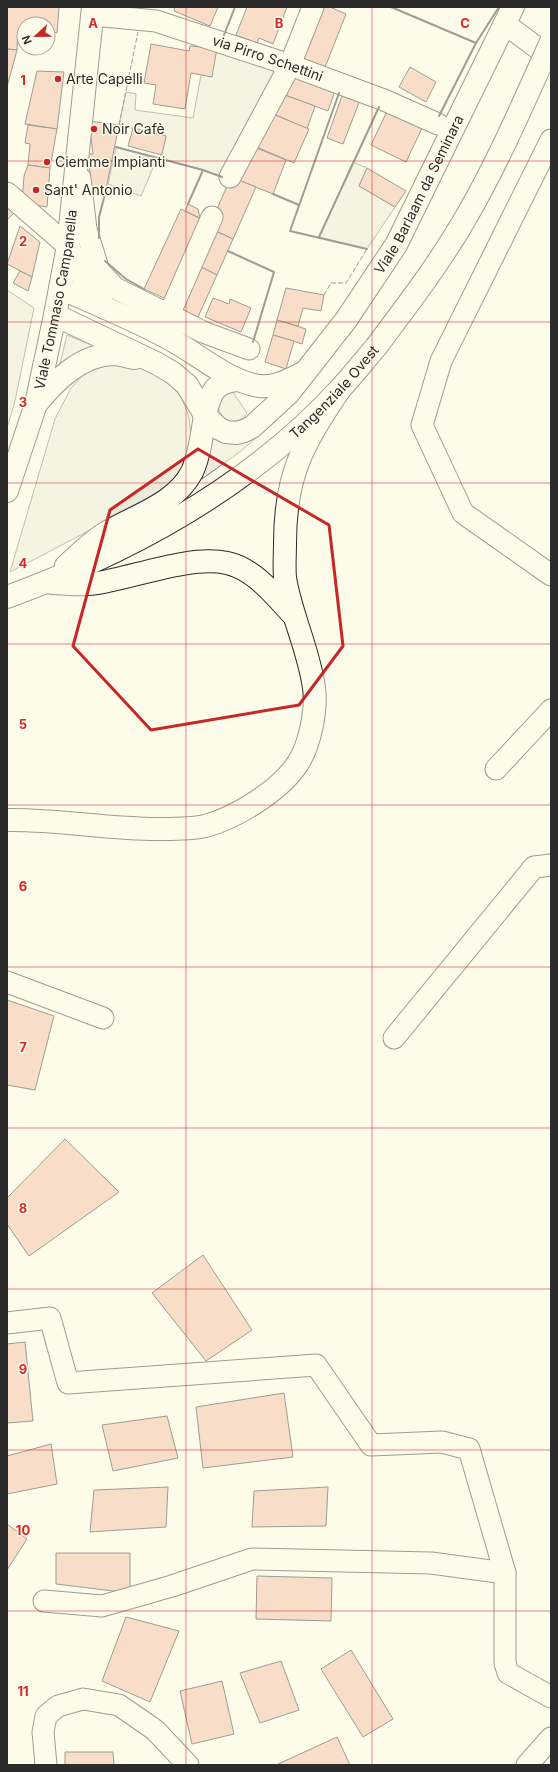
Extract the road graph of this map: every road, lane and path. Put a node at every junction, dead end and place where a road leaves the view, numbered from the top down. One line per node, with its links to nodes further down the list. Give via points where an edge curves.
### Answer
1 (313, 7): 6 (street)
2 (93, 11): 6 (street, via Pirro Schettini, via 156,21); 9 (main road, Viale Tommaso Campanella)
3 (509, 16): 5 (street); 20 (main road, Viale Barlaam da Seminara, via 396,245 346,320)
4 (551, 42): 22 (main road, Tangenziale Ovest, bridge, via 492,169 469,212 432,270 376,347)
5 (551, 58)
6 (290, 65): 7 (street, via Pirro Schettini, via 384,100); 10 (street)
7 (438, 124)
8 (551, 140): 26 (street, via 441,360 422,425 463,514)
9 (78, 156): 13 (main road, Viale Tommaso Campanella); 17 (street, via 86,229 99,271 114,288)
10 (230, 177)
11 (7, 193): 13 (street)
12 (212, 217): 17 (street)
13 (68, 246): 14 (main road, Viale Tommaso Campanella); 15 (main road, via 79,271)
14 (60, 288): 15 (main road); 16 (main road, Viale Tommaso Campanella)
15 (105, 309): 21 (main road, via 168,338)
16 (55, 315): 19 (main road); 23 (main road, Viale Tommaso Campanella)
17 (169, 315): 18 (street)
18 (249, 350)
19 (156, 363): 23 (main road, via 114,354 95,357 73,368 55,382); 24 (main road, Viale Barlaam da Seminara, via 188,385)
20 (306, 371): 21 (main road, via 272,386 260,386); 24 (main road, Viale Barlaam da Seminara, via 288,394 252,427 244,431 226,432)
21 (238, 380): 24 (main road, via 229,380 214,389)
22 (340, 389): 27 (main road, Tangenziale Ovest, via 282,444 208,499 118,550); 29 (main road, via 305,443 287,498 285,577)
23 (36, 404): 25 (main road, Viale Tommaso Campanella)
24 (205, 415): 27 (main road, via 201,444 192,471 183,485 169,497 103,535)
25 (7, 491)
26 (551, 575)
27 (45, 583): 28 (main road, Tangenziale Ovest); 29 (main road, via 96,584 180,566 206,562 228,563 258,580)
28 (7, 597)
29 (296, 618): 33 (main road, via 314,688 314,706 311,728 298,763 276,787 229,818 204,826 136,829)
30 (551, 710): 31 (street)
31 (496, 769)
32 (7, 811): 33 (main road)
33 (18, 820)
34 (551, 865): 37 (street, via 534,867)
35 (7, 982): 36 (street)
36 (103, 1018)
37 (394, 1038)
38 (7, 1323): 39 (street, via 50,1318 68,1383 316,1365 371,1445 442,1442 469,1449)
39 (505, 1573): 40 (street, via 431,1563 252,1559 102,1606); 41 (street, via 504,1663 508,1673)
40 (44, 1601)
41 (551, 1697)
42 (551, 1738): 45 (street)
43 (46, 1765): 44 (street, via 43,1732 46,1716 58,1706 83,1698 119,1705 155,1730)
44 (188, 1765)
45 (526, 1765)

